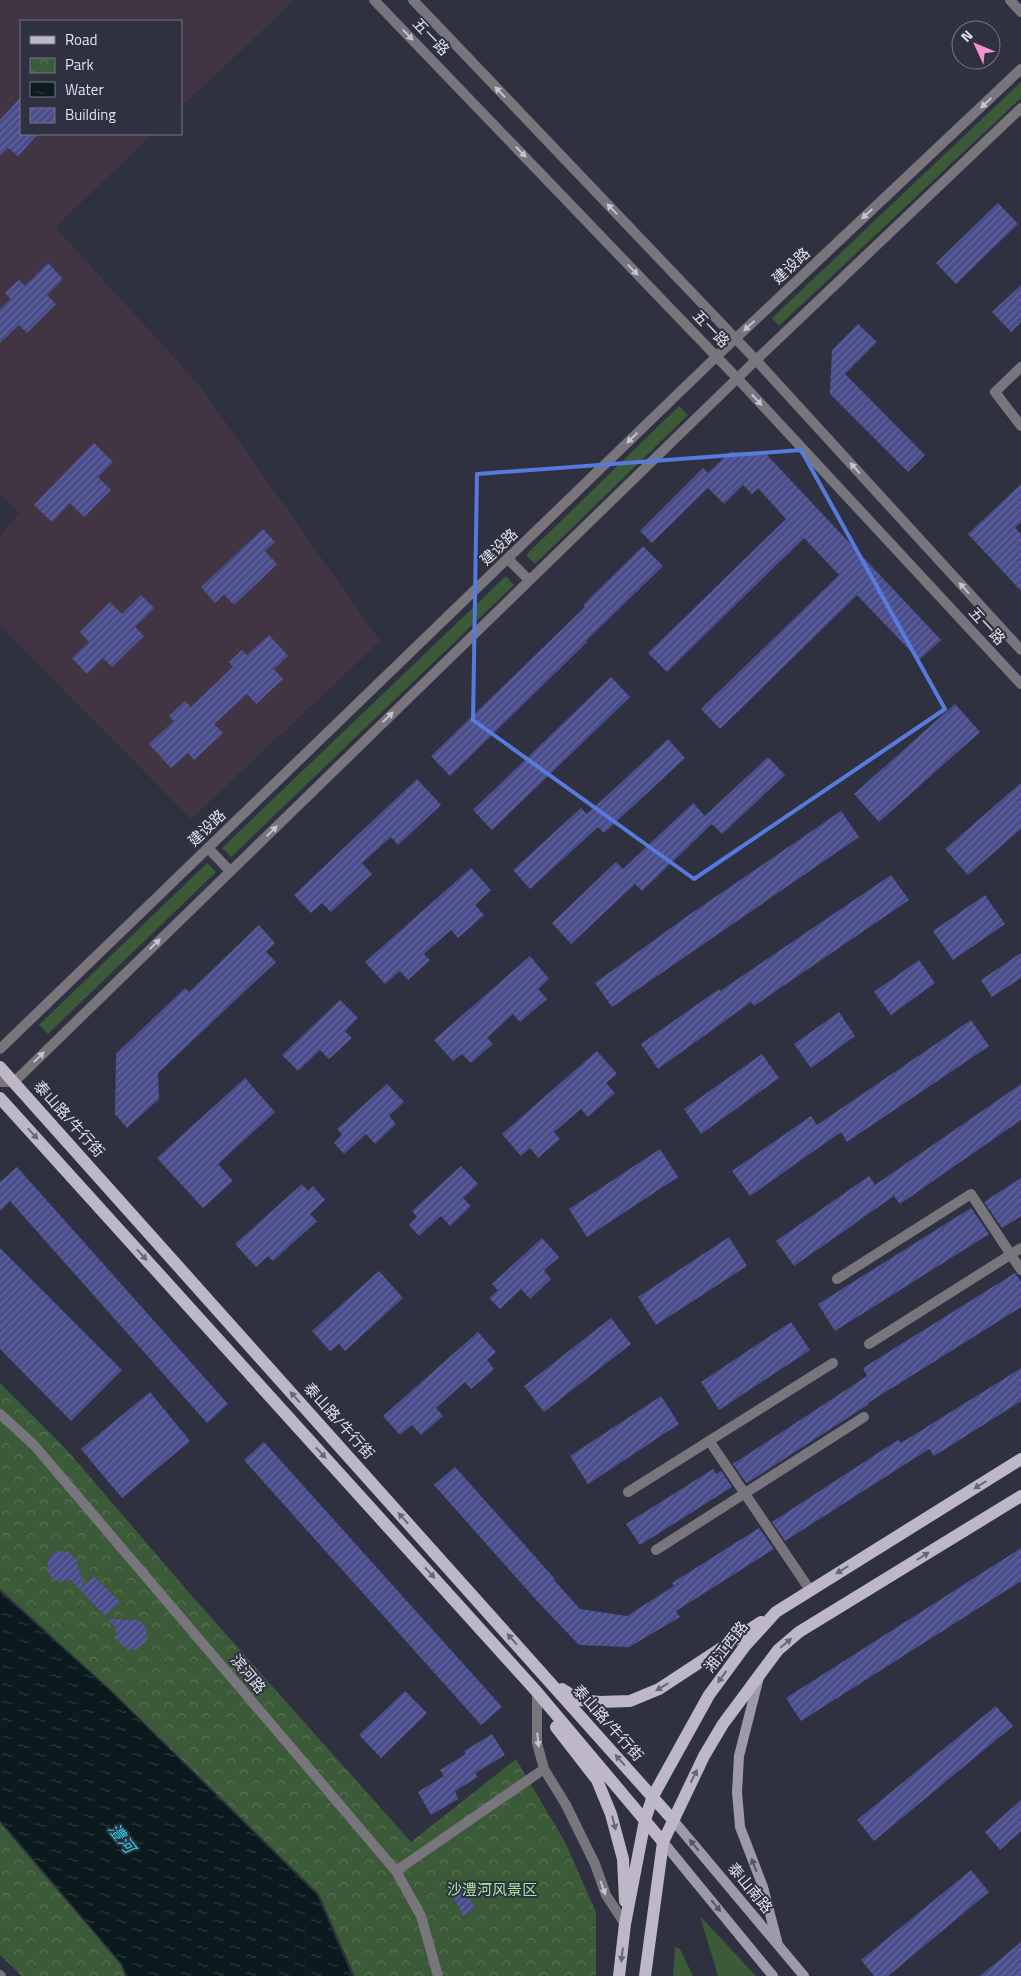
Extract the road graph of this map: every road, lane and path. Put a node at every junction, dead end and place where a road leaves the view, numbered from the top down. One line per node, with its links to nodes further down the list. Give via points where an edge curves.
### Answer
1 (374, 0): 8 (street, 五一路, one-way to 8)
2 (413, 0): 7 (street, 五一路, one-way to 2)
3 (1010, 0): 4 (street)
4 (1021, 12)
5 (1021, 69): 7 (street, 建设路, one-way to 7)
6 (1021, 108): 9 (street)
7 (735, 339): 8 (street, 建设路); 9 (street, 五一路)
8 (716, 356): 11 (street, 五一路); 13 (street, 建设路, one-way to 13)
9 (756, 360): 11 (street); 15 (street, 五一路, one-way to 9)
10 (1021, 367): 12 (street, via 995,392)
11 (737, 378): 14 (street); 16 (street, 五一路, one-way to 16)
12 (1021, 426)
13 (508, 559): 14 (street); 17 (street, 建设路)
14 (529, 580): 18 (street, one-way to 14)
15 (1021, 650)
16 (1021, 684)
17 (208, 848): 18 (street); 19 (street, 建设路)
18 (230, 871): 22 (street, one-way to 18)
19 (0, 1049)
20 (0, 1067): 22 (main road, 泰山路/牛行街)
21 (0, 1082): 22 (street)
22 (14, 1082): 41 (main road, 泰山路/牛行街, one-way to 22)
23 (0, 1098): 42 (main road, one-way to 42)
24 (1021, 1248): 25 (street)
25 (1011, 1254): 26 (street); 27 (street, via 971,1194); 28 (street)
26 (1021, 1270)
27 (837, 1279)
28 (869, 1344)
29 (833, 1363): 32 (street)
30 (0, 1414): 48 (street, 滨河路, via 34,1445)
31 (864, 1417): 35 (street)
32 (710, 1442): 34 (street); 35 (street)
33 (1021, 1459): 38 (main road, 湘江西路, one-way to 38)
34 (628, 1492)
35 (744, 1493): 37 (street); 38 (street)
36 (1021, 1496): 40 (main road, one-way to 36, via 778,1650 799,1632)
37 (656, 1550)
38 (810, 1590): 39 (main road, 湘江西路)
39 (776, 1612): 41 (main road, one-way to 41, via 659,1689 630,1702 580,1700); 44 (main road, 湘江西路, one-way to 44, via 745,1646 709,1695)
40 (761, 1673): 46 (main road, one-way to 40, via 723,1724); 50 (main road, one-way to 40, via 763,1887 740,1827 737,1792 740,1756)
41 (551, 1683): 44 (main road, 泰山路/牛行街, one-way to 41)
42 (537, 1692): 43 (street, one-way to 43, via 537,1743); 45 (main road); 49 (main road, one-way to 49, via 554,1724 598,1780 623,1859)
43 (544, 1769): 48 (street); 49 (street, one-way to 49, via 566,1805 595,1864 606,1895)
44 (653, 1796): 45 (main road, 湘江西路); 46 (main road, 泰山路/牛行街)
45 (645, 1820): 47 (main road); 49 (main road, 湘江西路)
46 (673, 1820): 47 (main road); 50 (main road, 泰山南路, one-way to 46)
47 (663, 1842): 53 (main road); 54 (main road, one-way to 54)
48 (396, 1871): 51 (street, 滨河路, via 421,1916)
49 (626, 1924): 52 (main road, 湘江西路, one-way to 52)
50 (778, 1945): 55 (main road, 泰山南路)
51 (438, 1976)
52 (619, 1976)
53 (645, 1976)
54 (773, 1976)
55 (804, 1976)

